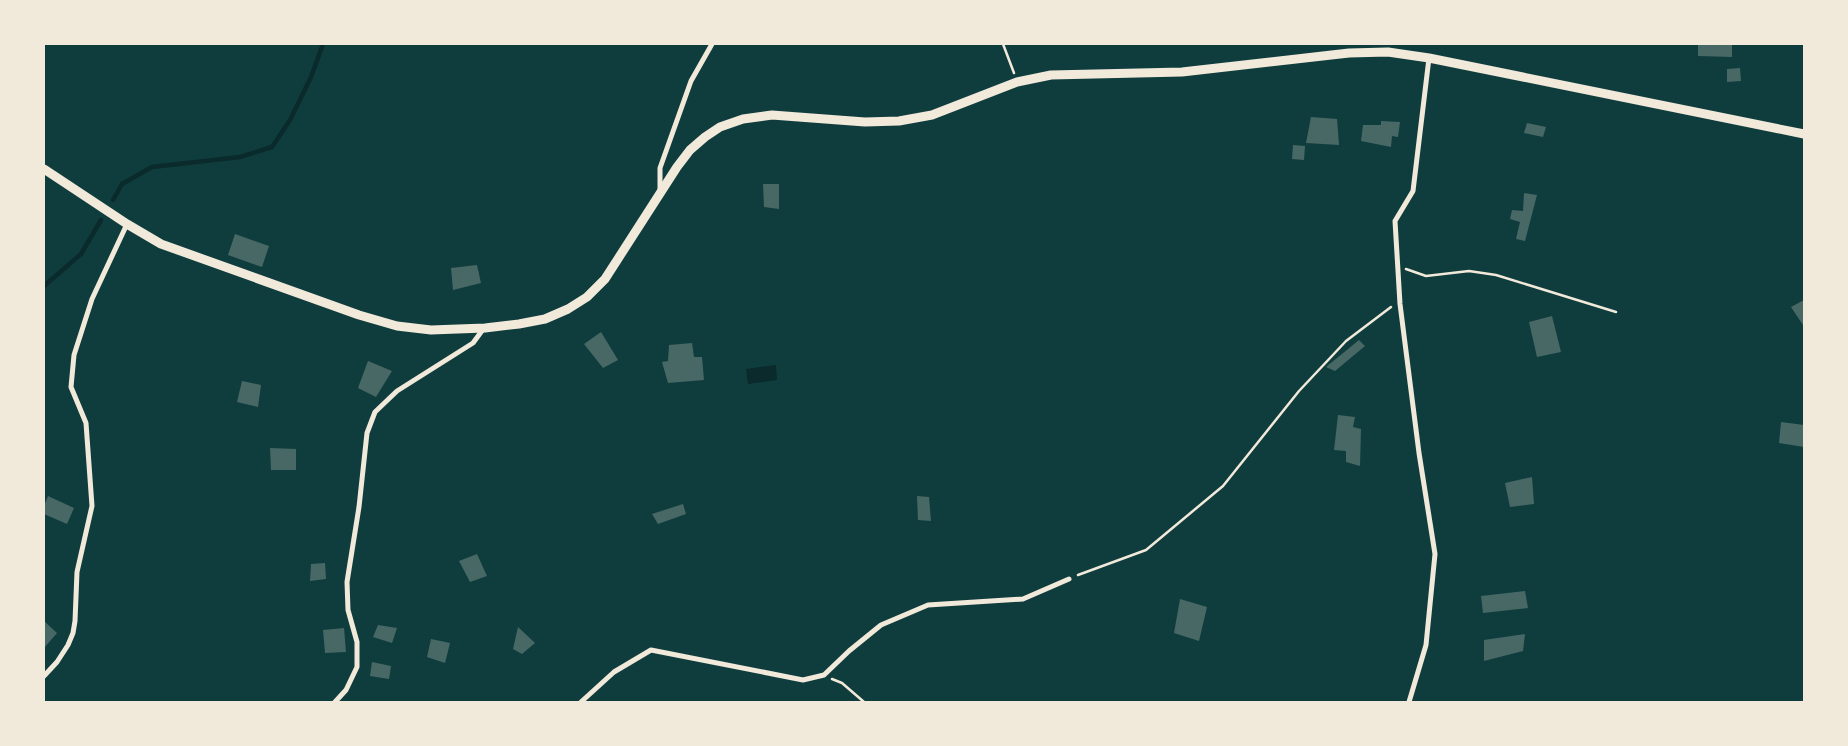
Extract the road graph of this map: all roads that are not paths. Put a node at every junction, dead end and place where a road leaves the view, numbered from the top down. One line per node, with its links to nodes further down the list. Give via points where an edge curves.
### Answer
1 (712, 44): 5 (street, via 691,81 660,168)
2 (1429, 58): 3 (street); 5 (street, via 1388,52 1182,72 1051,75 1017,82 932,115 899,121 865,122 772,115 743,119 705,137 686,156); 12 (street, via 1412,191 1395,221 1400,300 1435,554 1426,645)
3 (1804, 134)
4 (44, 169): 6 (street)
5 (660, 193): 7 (street, via 605,279 587,297 545,319)
6 (127, 224): 7 (street, via 161,244 359,315 397,326 431,330); 9 (street, via 92,299 74,355 71,387 86,423 92,506 77,572 72,633 57,662)
7 (485, 328): 10 (street, via 473,343 397,391 372,419 367,433 347,582 348,610 357,642 357,667 346,690)
8 (1069, 579): 11 (street, via 1023,599 928,605 881,625 824,676 803,680 651,650 614,672)
9 (44, 676)
10 (335, 702)
11 (581, 702)
12 (1409, 702)

